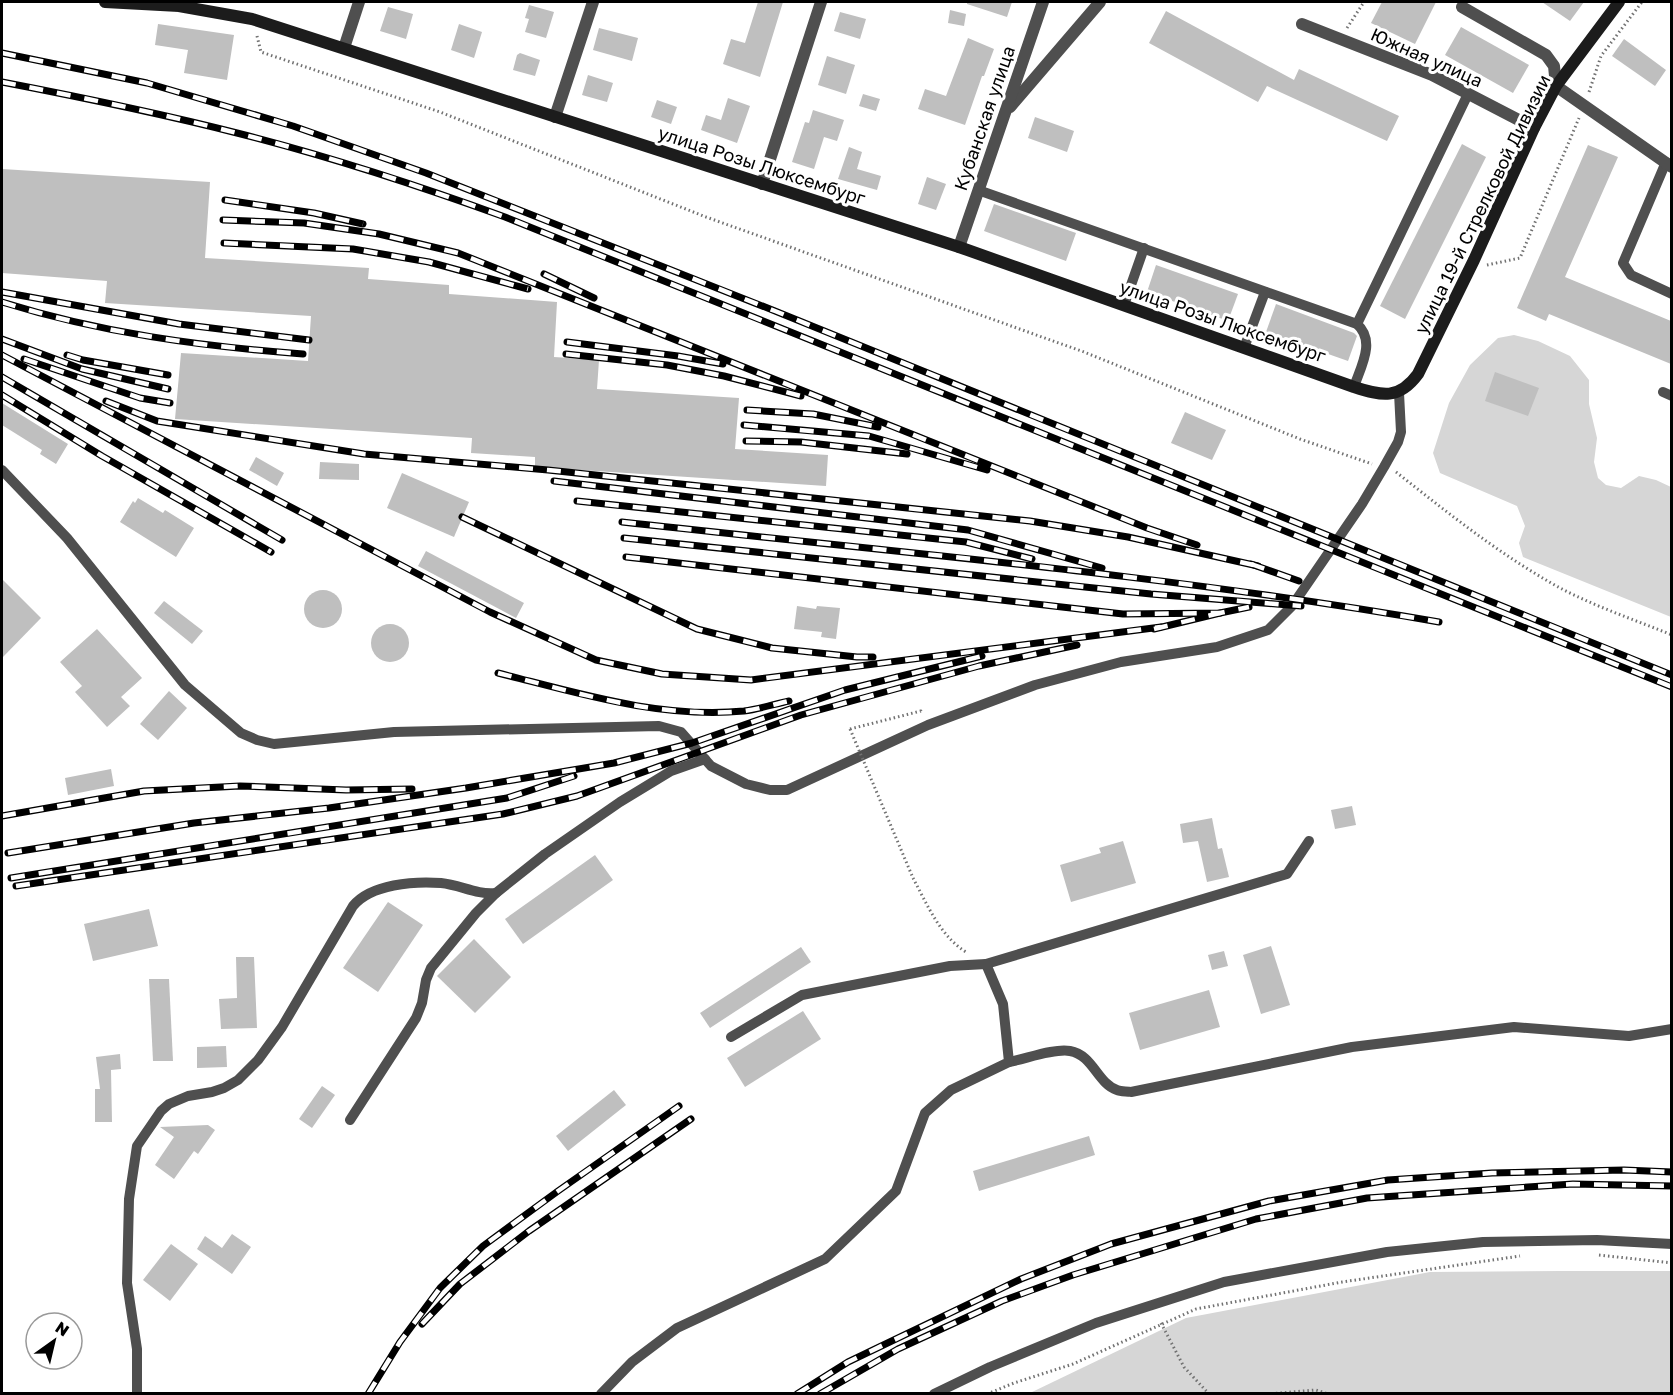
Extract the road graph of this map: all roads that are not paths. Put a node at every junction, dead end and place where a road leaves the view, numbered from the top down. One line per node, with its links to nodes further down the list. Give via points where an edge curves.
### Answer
1 (105, 2): 8 (street, улица Розы Люксембург)
2 (359, 2): 11 (street)
3 (593, 2): 15 (street)
4 (822, 2): 18 (street)
5 (1043, 2): 14 (street, Кубанская улица)
6 (1100, 2): 14 (street)
7 (1620, 2): 12 (street, улица 19-й Стрелковой Дивизии)
8 (179, 4): 11 (street, улица Розы Люксембург, via 252,20)
9 (1462, 7): 12 (street, via 1546,55 1554,66)
10 (1302, 24): 13 (street, Южная улица, via 1432,75)
11 (344, 48): 15 (street, улица Розы Люксембург)
12 (1556, 86): 16 (street, улица 19-й Стрелковой Дивизии); 17 (street)
13 (1468, 94): 16 (street, Южная улица); 25 (lane)
14 (1005, 113): 19 (street, Кубанская улица)
15 (555, 117): 18 (street, улица Розы Люксембург)
16 (1534, 128): 28 (street, улица 19-й Стрелковой Дивизии, via 1426,360 1414,381)
17 (1669, 164): 23 (lane, via 1623,263 1631,275)
18 (762, 184): 20 (street, улица Розы Люксембург)
19 (978, 190): 20 (street, Кубанская улица); 21 (lane)
20 (959, 247): 24 (street, улица Розы Люксембург)
21 (1144, 248): 22 (lane); 24 (lane)
22 (1265, 292): 25 (lane); 26 (lane)
23 (1671, 294)
24 (1124, 305): 26 (street, улица Розы Люксембург)
25 (1357, 324): 27 (lane, via 1368,342)
26 (1245, 348): 27 (street, улица Розы Люксембург)
27 (1354, 387): 28 (street, улица Розы Люксембург)
28 (1399, 393): 30 (lane, via 1401,432 1384,468 1292,606 1268,630 1217,647 1121,662 1035,685 928,725 787,790 746,784)
29 (2, 470): 30 (lane, via 67,538 185,685 241,733 257,740 274,744 394,732 659,726 681,732)
30 (705, 759): 32 (lane, via 671,771 620,802)
31 (1309, 841): 33 (lane, via 1287,874)
32 (496, 893): 37 (lane, via 431,968 416,1018); 39 (lane, via 478,893 442,883 366,895 353,906 282,1027 258,1060 224,1088 169,1104 141,1137 134,1157 129,1199 127,1283 137,1349)
33 (986, 964): 35 (lane, via 950,966 802,994); 36 (lane, via 1003,1004)
34 (1671, 1029): 36 (lane, via 1629,1036 1514,1027 1352,1047 1131,1092 1118,1091 1107,1084 1089,1061 1071,1051)
35 (731, 1037)
36 (1010, 1062): 40 (lane, via 951,1090 925,1113 896,1191 825,1258 677,1328 632,1362)
37 (350, 1120)
38 (1671, 1244): 41 (lane, via 1597,1240 1484,1242 1387,1252 1224,1282 1096,1323)
39 (138, 1394)
40 (601, 1394)
41 (934, 1394)

